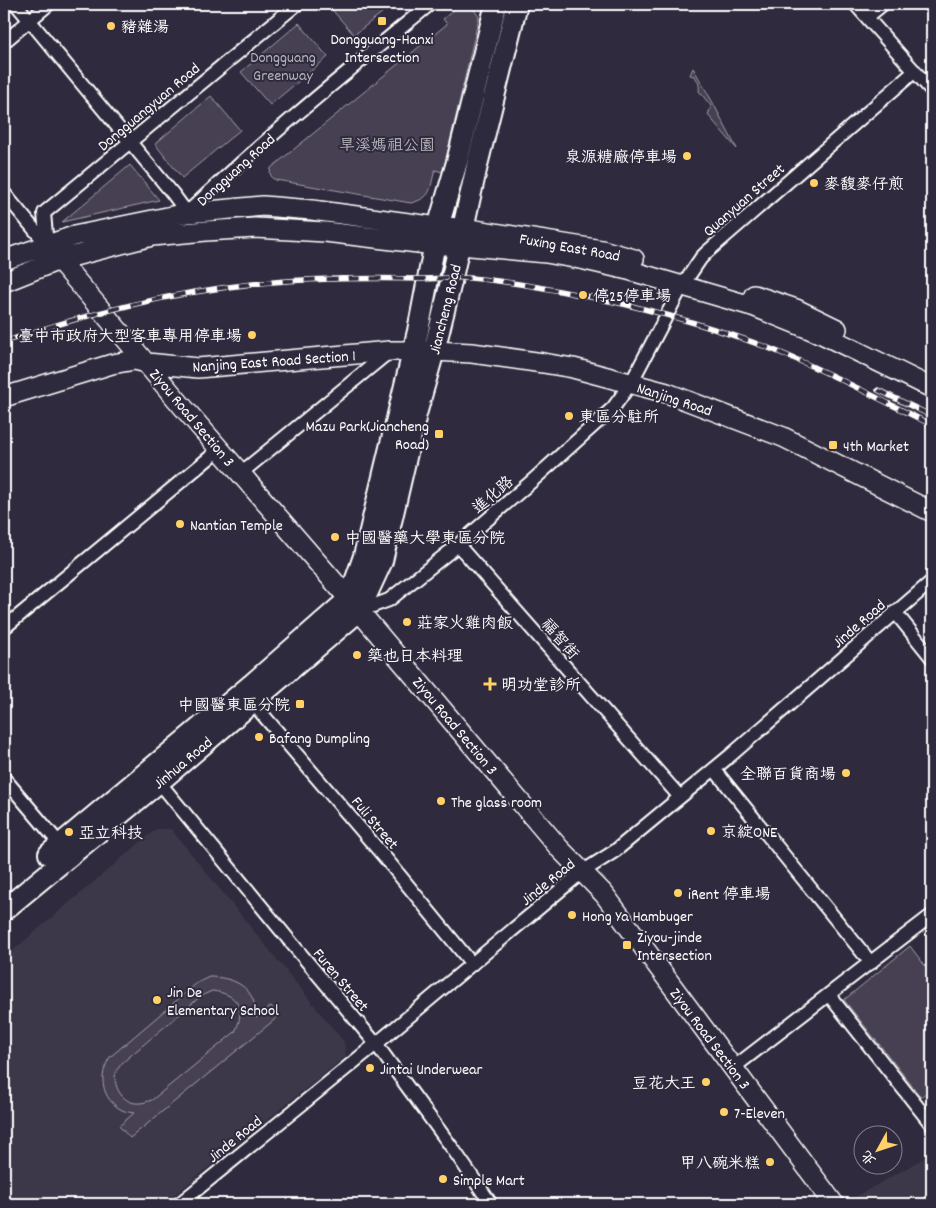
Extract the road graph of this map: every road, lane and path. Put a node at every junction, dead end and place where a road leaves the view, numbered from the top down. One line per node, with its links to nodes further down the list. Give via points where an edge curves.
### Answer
1 (16, 4): 10 (street)
2 (49, 4): 10 (street)
3 (297, 4): 14 (street, Dongguangyuan Road)
4 (430, 4): 16 (street, Dongguang Road, via 270,137)
5 (496, 4): 18 (main road, Jiancheng Road)
6 (518, 4): 19 (main road, Jiancheng Road)
7 (855, 4): 9 (street)
8 (883, 4): 9 (street)
9 (867, 17): 12 (street)
10 (29, 20): 11 (street); 14 (street)
11 (4, 42)
12 (915, 71): 13 (street); 23 (street, Quanyuan Street, via 700,258)
13 (932, 91)
14 (130, 142): 16 (street); 20 (street, Dongguangyuan Road, via 44,213)
15 (4, 193): 20 (street)
16 (187, 214): 18 (street, Fuxing East Road, via 263,206 312,210); 20 (street, Dongguang Road, via 74,236)
17 (206, 231): 18 (street, Fuxing East Road, via 255,228); 22 (street, Dongguang Road, via 152,236)
18 (437, 236): 19 (street, Fuxing East Road); 25 (main road, Jiancheng Road, via 418,331)
19 (462, 236): 23 (street, Fuxing East Road); 26 (main road, Jiancheng Road)
20 (47, 245): 21 (street, Dongguang Road); 22 (street)
21 (4, 260)
22 (59, 260): 24 (street, Dongguang Road); 27 (street, Ziyou Road Section 3)
23 (686, 280): 28 (street, Fuxing East Road, via 796,309); 29 (street, Quanyuan Street); 30 (street, Fuxing East Road, via 824,336)
24 (4, 282)
25 (401, 351): 26 (street, Nanjing Road); 27 (street, Nanjing East Road Section 1, via 198,368); 33 (street); 37 (main road, Jiancheng Road)
26 (434, 351): 29 (street, Nanjing Road, via 556,365); 37 (main road, Jiancheng Road, via 382,561)
27 (147, 363): 31 (street, Nanjing East Road Section 1, via 135,360 112,364); 32 (street, Ziyou Road Section 3)
28 (932, 374)
29 (631, 383): 34 (street, Nanjing Road, via 675,396 782,437); 35 (street, 進化路, via 613,408)
30 (932, 388)
31 (4, 398)
32 (220, 450): 33 (street, Ziyou Road Section 3); 39 (street)
33 (241, 473): 37 (street, Ziyou Road Section 3)
34 (932, 512)
35 (458, 545): 37 (street, 進化路, via 389,600); 45 (street, 福智街)
36 (932, 581): 38 (street, Jinde Road)
37 (354, 605): 41 (main road, Jinhua Road); 46 (main road, Jinhua Road, via 236,698); 47 (street, Ziyou Road Section 3)
38 (895, 612): 40 (street); 42 (street, Jinde Road)
39 (4, 628)
40 (932, 658)
41 (252, 702): 44 (main road, Jinhua Road); 52 (street, Fuli Street)
42 (714, 769): 45 (street, Jinde Road); 51 (street)
43 (4, 778): 46 (street)
44 (159, 782): 46 (main road, Jinhua Road); 54 (street, Furen Street)
45 (680, 797): 47 (street, Jinde Road, via 615,851)
46 (65, 850): 48 (main road, Jinhua Road); 49 (main road, Jinhua Road)
47 (582, 872): 52 (street, Jinde Road); 55 (street, Ziyou Road Section 3, via 604,894)
48 (4, 892)
49 (4, 910)
50 (932, 915): 51 (street)
51 (871, 963): 53 (street)
52 (472, 964): 54 (street, Jinde Road)
53 (829, 995): 55 (street); 56 (street)
54 (376, 1044): 57 (street, Jinde Road); 58 (street, Furen Street)
55 (733, 1068): 59 (street, Ziyou Road Section 3)
56 (932, 1125)
57 (179, 1204)
58 (491, 1204)
59 (834, 1204)

